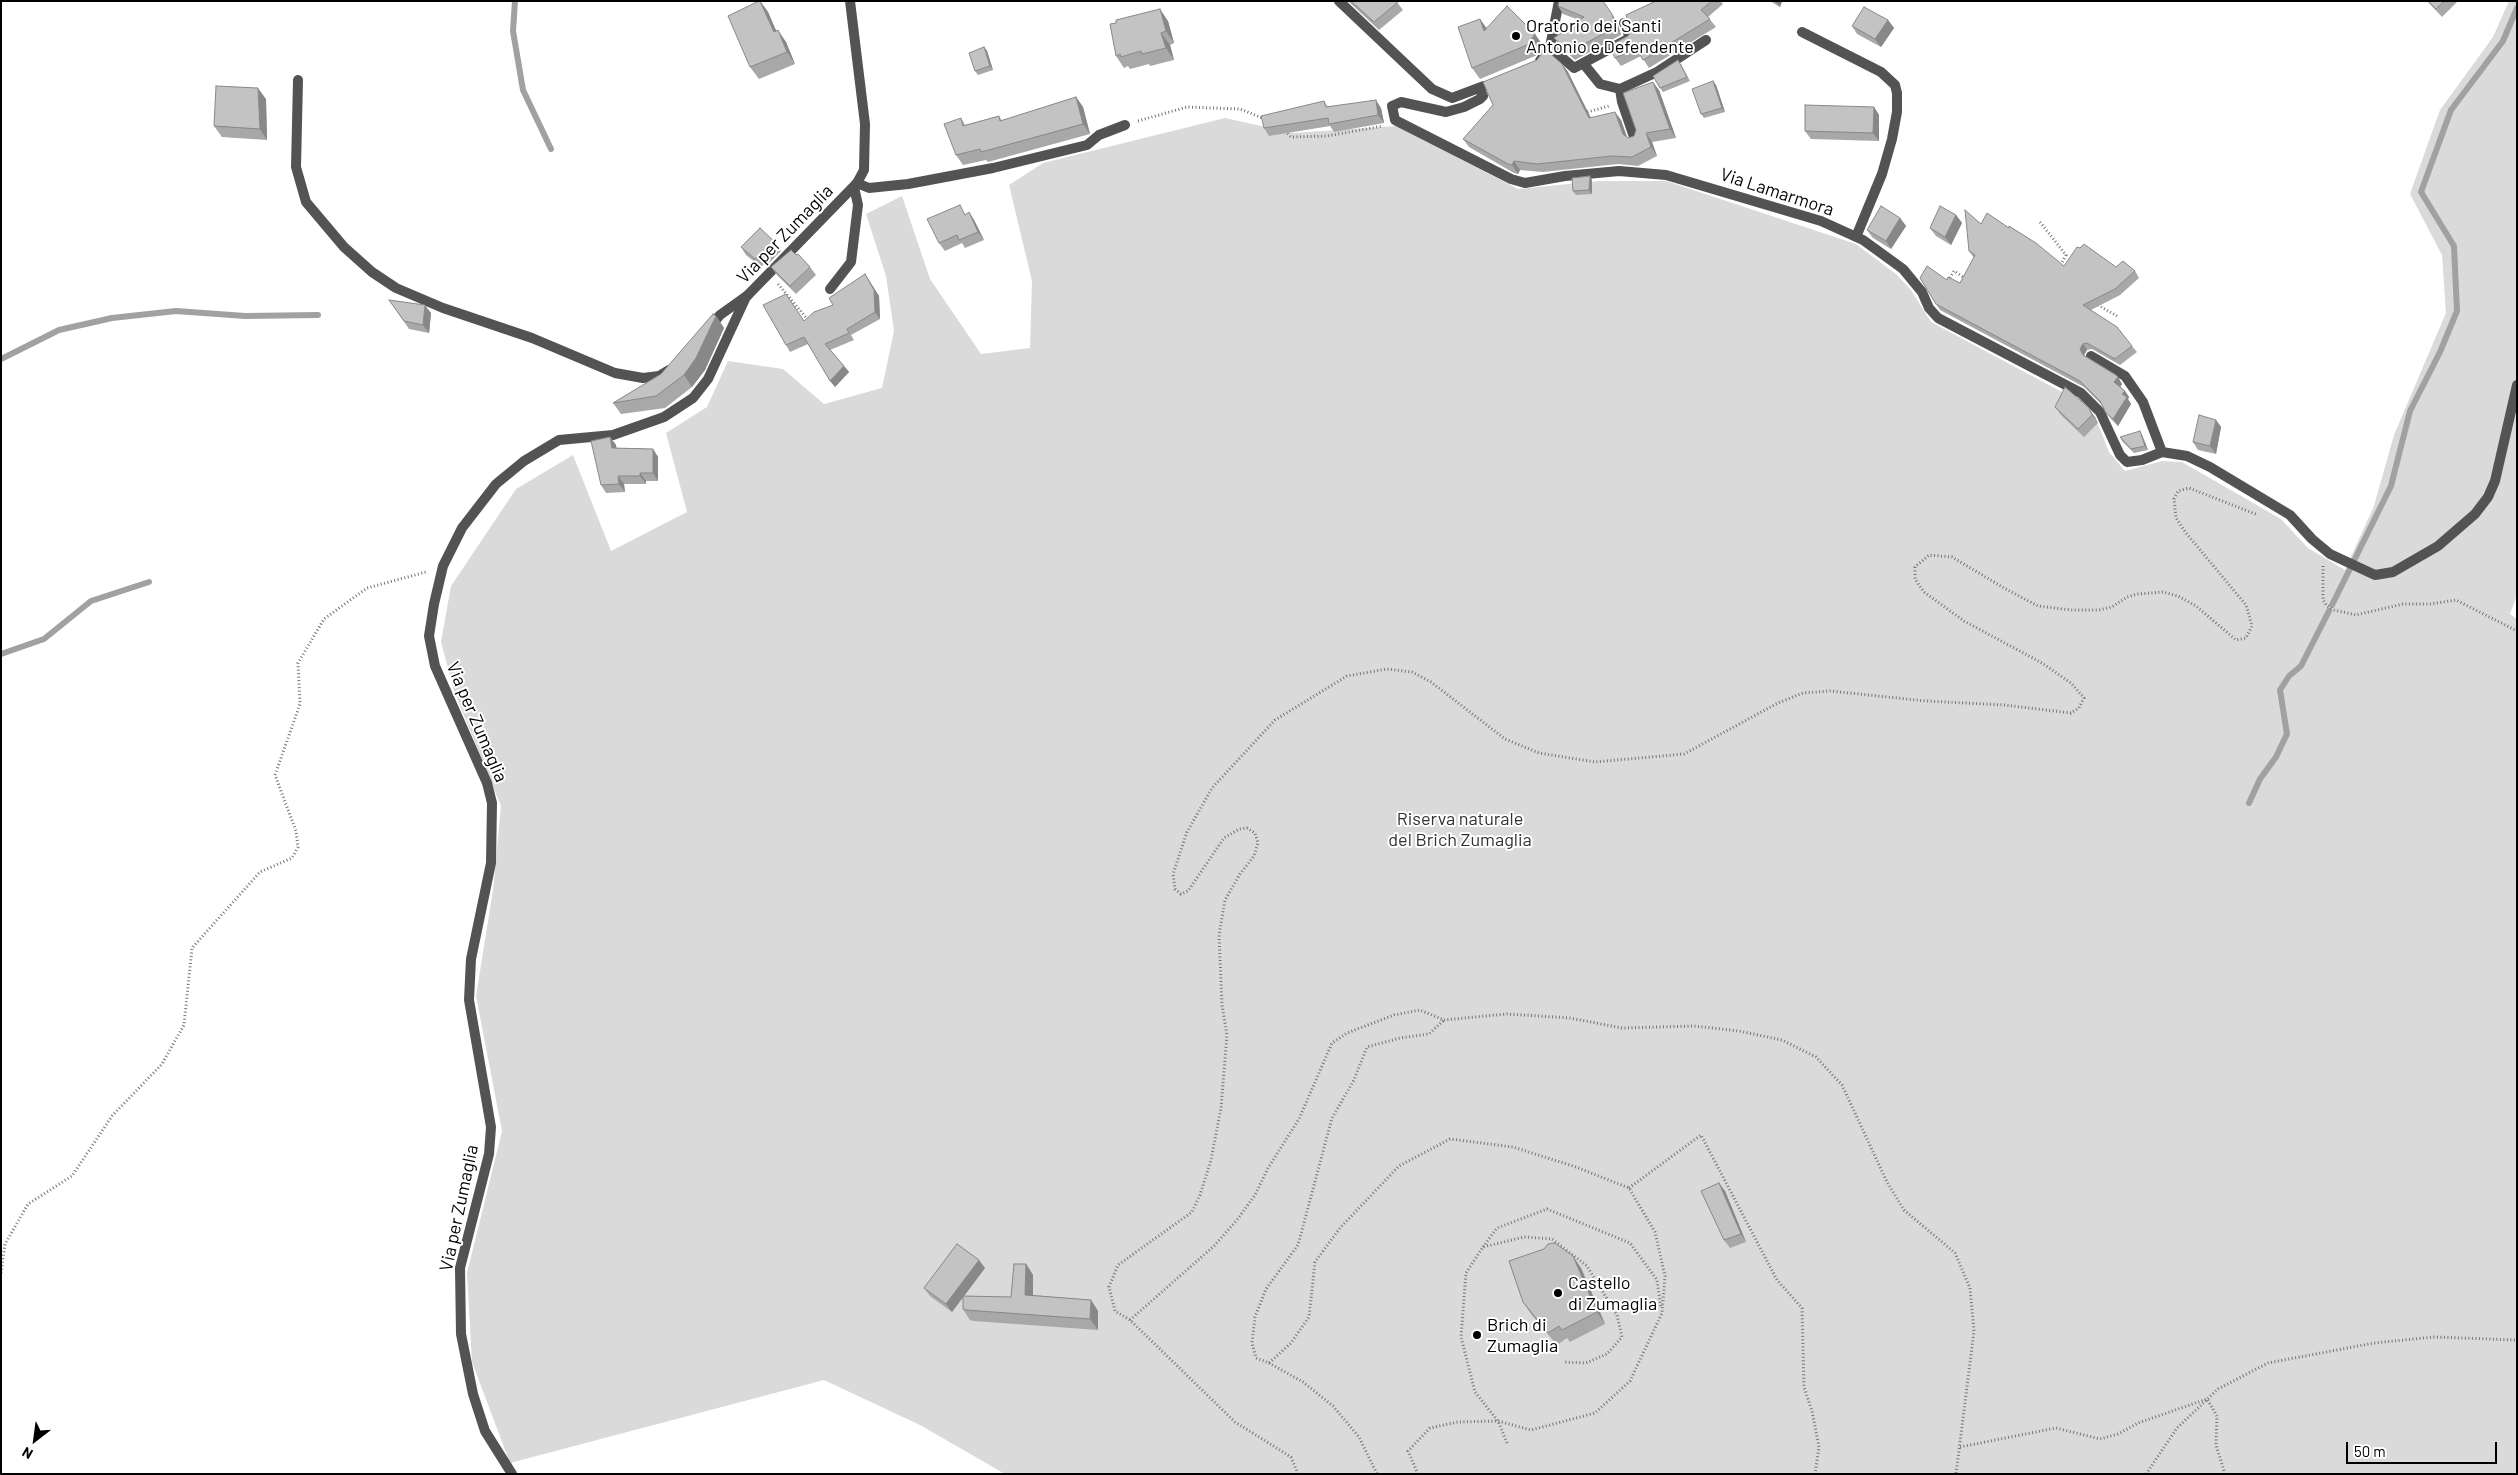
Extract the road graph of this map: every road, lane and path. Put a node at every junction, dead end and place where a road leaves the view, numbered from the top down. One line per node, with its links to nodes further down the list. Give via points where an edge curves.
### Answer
1 (850, 1): 21 (street, Via per Zumaglia, via 865,124 864,170)
2 (1339, 1): 12 (street, via 1432,89 1452,98)
3 (1560, 1): 7 (street)
4 (1624, 23): 8 (street, via 1630,38)
5 (1802, 32): 23 (street, via 1881,72 1895,86 1897,93 1892,139 1882,174)
6 (1706, 40): 13 (street, via 1657,72)
7 (1550, 47): 8 (street, via 1574,68); 9 (street, via 1540,62)
8 (1583, 63): 13 (street, via 1600,84)
9 (1532, 65)
10 (298, 80): 35 (street, via 296,167 306,202 344,247 372,272 396,288 443,308 532,338 615,373 643,378 658,376)
11 (1495, 82): 12 (street)
12 (1479, 88): 16 (street, via 1483,96 1480,99 1464,108 1446,112 1401,102 1392,106)
13 (1620, 89): 14 (street)
14 (1622, 102): 15 (path); 20 (street)
15 (1578, 115)
16 (1396, 120): 19 (path, via 1368,130 1327,136 1291,137); 23 (street, Via Lamarmora, via 1510,179 1525,183 1619,171 1666,175 1821,221)
17 (1270, 122): 18 (path, via 1240,109 1187,107)
18 (1125, 125): 21 (street, Via per Zumaglia, via 1099,135 1087,145 993,168 908,184 869,188)
19 (1278, 125)
20 (1635, 140)
21 (855, 185): 25 (street, Via per Zumaglia); 28 (street, via 858,205 851,262)
22 (2040, 222): 24 (path, via 2066,255)
23 (1856, 237): 37 (street, Via Lamarmora, via 1902,269 1938,318 2081,393 2100,412 2120,455 2127,462)
24 (2058, 269)
25 (767, 274): 29 (street, Via per Zumaglia); 32 (path, via 788,294)
26 (1971, 282): 27 (path, via 1954,271)
27 (1945, 287)
28 (830, 289)
29 (748, 296): 33 (street, via 720,315); 40 (street, Via per Zumaglia, via 708,379 693,398 664,418 612,434 559,440 524,461 496,484 462,528)
30 (2093, 302): 31 (path)
31 (2117, 316)
32 (812, 325)
33 (702, 337)
34 (2091, 356): 37 (street, via 2125,376 2143,402)
35 (675, 365)
36 (2517, 385): 39 (street, Via Lamarmora, via 2495,481 2475,514 2438,546 2393,572 2375,575)
37 (2162, 452): 39 (street, Via Lamarmora, via 2187,456 2210,467 2290,515)
38 (2265, 518): 47 (path, via 2189,488 2178,490 2174,499 2176,518 2186,533 2246,605 2252,626 2246,638 2236,640 2196,606 2162,592 2126,597 2112,607 2099,610 2071,610 2038,606 1952,557 1929,555 1915,567 1915,579 1924,592 1964,621 2042,663 2071,683 2084,698 2079,708 2071,713 1830,690 1804,693 1778,703 1684,754 1594,762 1539,753 1505,739 1431,682 1412,672 1387,669 1347,676 1275,720 1212,788 1187,832 1173,874 1175,889 1181,894 1188,891 1224,838 1239,829 1248,828 1255,833 1258,843 1254,856 1225,900 1218,935 1227,1035 1221,1108 1211,1160 1192,1212 1118,1265 1110,1287 1111,1298 1116,1311)
39 (2326, 551): 41 (path, via 2323,600 2334,610 2356,615 2404,604 2456,600)
40 (443, 566): 45 (path, via 367,588 324,619 298,663 300,704 275,775 296,832 298,847 292,858 260,872 192,948 184,1024 162,1064 112,1116 72,1176 28,1204 5,1244); 55 (street, Via per Zumaglia, via 429,636 435,666 487,783 492,803 491,863 472,959 470,1000 491,1128 489,1154 460,1268 461,1334 482,1422)
41 (2517, 631)
42 (1444, 1020): 47 (path, via 1420,1010 1394,1015 1347,1032 1332,1043 1300,1118 1237,1220 1214,1246); 50 (path, via 1429,1034 1367,1047 1354,1080 1332,1118 1298,1245 1266,1289 1255,1317 1252,1343 1256,1358); 54 (path, via 1507,1014 1570,1018 1622,1028 1694,1026 1782,1040 1816,1057 1842,1086 1887,1182 1904,1210 1955,1253 1970,1288 1974,1331)
43 (1629, 1188): 46 (path, via 1655,1232 1665,1276); 50 (path, via 1513,1147 1450,1139 1400,1166 1340,1228 1315,1262 1309,1317 1291,1343); 59 (path, via 1701,1135 1777,1280 1802,1308 1804,1387 1819,1447)
44 (1483, 1247): 46 (path, via 1497,1228 1546,1209 1630,1243 1657,1280); 49 (path, via 1524,1237 1552,1239 1587,1266 1617,1315 1622,1337 1607,1354 1586,1363); 52 (path, via 1466,1273 1461,1337 1475,1392)
45 (1, 1273)
46 (1662, 1313): 52 (path, via 1630,1381 1595,1412 1531,1430)
47 (1130, 1320): 56 (path, via 1235,1422 1291,1456)
48 (2517, 1340): 51 (path, via 2434,1337 2374,1343 2268,1363 2218,1389)
49 (1563, 1362)
50 (1269, 1363): 57 (path, via 1304,1382 1334,1406 1359,1437)
51 (2207, 1399): 54 (path, via 2100,1439 2056,1428); 61 (path, via 2177,1428); 62 (path, via 2217,1416 2216,1445)
52 (1498, 1420): 53 (path); 58 (path, via 1458,1422 1430,1428 1408,1451)
53 (1507, 1443)
54 (1960, 1447): 60 (path)
55 (510, 1470)
56 (1298, 1474)
57 (1377, 1474)
58 (1418, 1474)
59 (1815, 1474)
60 (1956, 1474)
61 (2146, 1474)
62 (2226, 1474)

